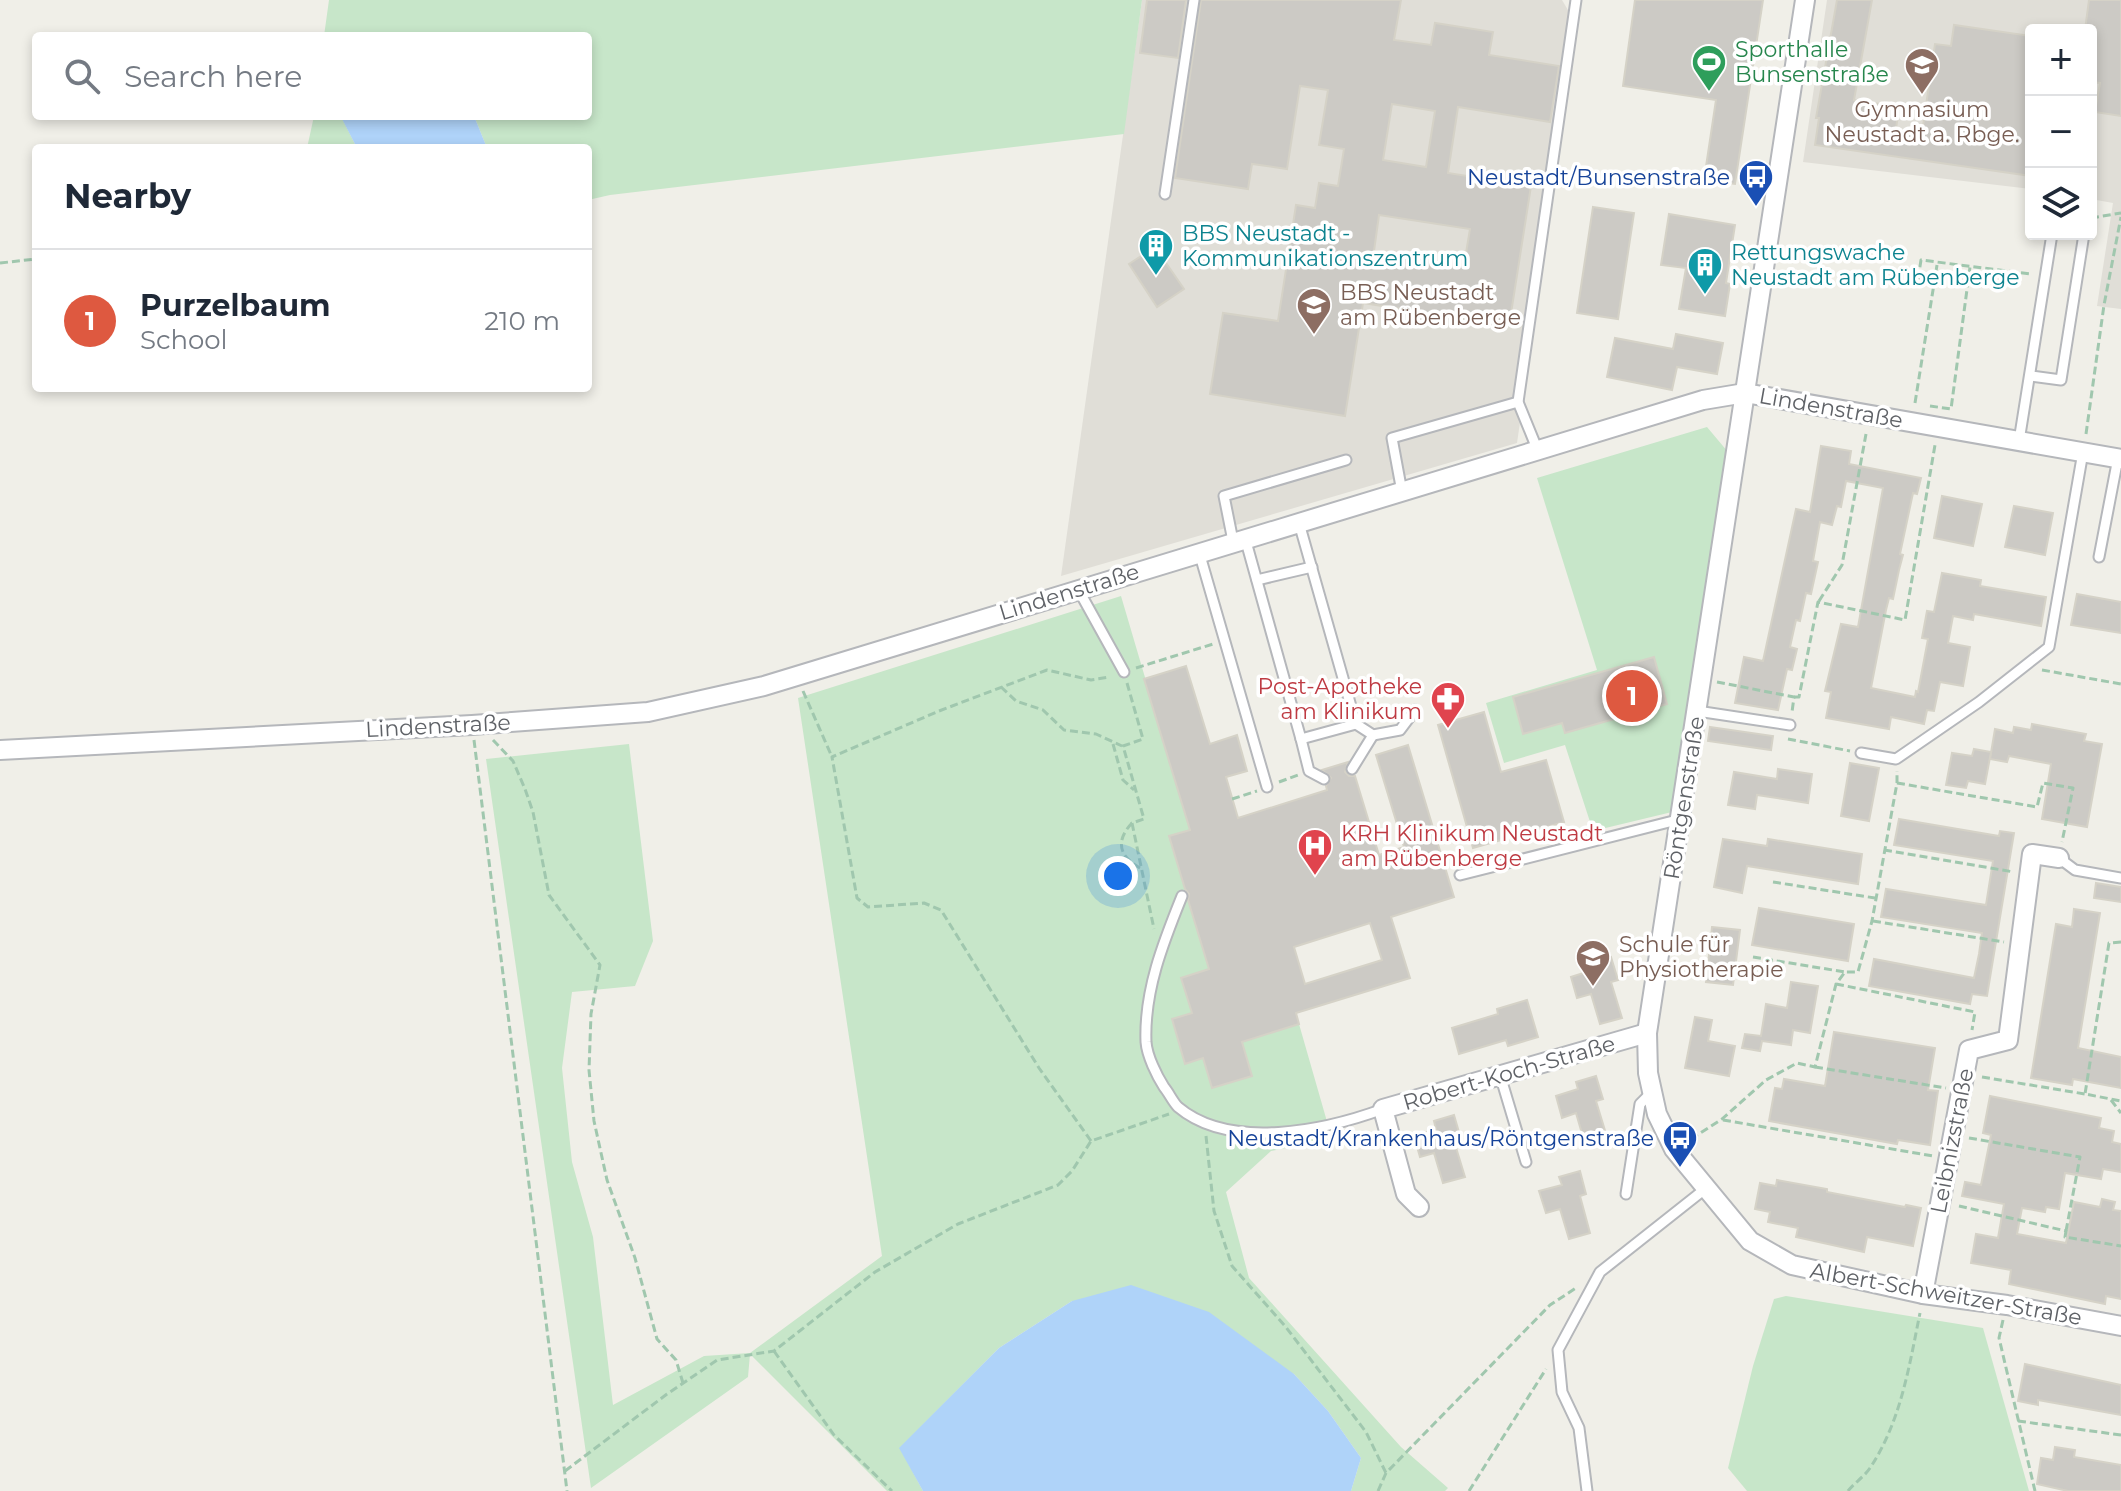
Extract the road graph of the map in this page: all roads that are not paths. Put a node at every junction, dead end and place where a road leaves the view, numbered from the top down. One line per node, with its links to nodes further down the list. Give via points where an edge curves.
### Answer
1 (1194, 0): 4 (lane)
2 (1576, 0): 9 (lane)
3 (1805, 0): 8 (street, Röntgenstraße)
4 (1165, 194)
5 (2051, 240): 7 (lane)
6 (2083, 240): 7 (lane, via 2061,380)
7 (2031, 376): 10 (lane)
8 (1745, 393): 10 (street, Lindenstraße); 11 (street, Lindenstraße, via 1703,400); 25 (street, Röntgenstraße)
9 (1518, 402): 11 (lane); 15 (lane, via 1392,438)
10 (2019, 441): 12 (street, Lindenstraße)
11 (1538, 451): 15 (street, Lindenstraße)
12 (2083, 452): 13 (street, Lindenstraße); 31 (lane, via 2049,647 1896,759)
13 (2119, 459): 19 (lane)
14 (1346, 460): 17 (lane, via 1224,496)
15 (1402, 492): 16 (street, Lindenstraße)
16 (1299, 523): 17 (street, Lindenstraße); 20 (lane)
17 (1239, 540): 18 (street, Lindenstraße); 21 (lane)
18 (1199, 552): 22 (street, Lindenstraße); 34 (lane)
19 (2099, 557)
20 (1312, 567): 21 (lane); 26 (lane)
21 (1257, 580): 29 (lane)
22 (1078, 589): 23 (lane); 30 (street, Lindenstraße, via 764,686 648,712)
23 (1124, 672)
24 (1415, 710): 28 (lane, via 1400,730)
25 (1697, 711): 27 (lane); 35 (street, Röntgenstraße)
26 (1356, 724): 28 (lane); 29 (lane)
27 (1790, 725)
28 (1373, 735): 32 (lane)
29 (1301, 739): 33 (lane, via 1309,771)
30 (0, 750)
31 (1861, 753)
32 (1352, 769)
33 (1324, 779)
34 (1267, 787)
35 (1681, 819): 37 (lane); 40 (street, Röntgenstraße)
36 (2059, 858): 38 (lane, via 2075,870); 48 (street, Leibnizstraße, via 2032,854 2008,1040 1969,1050)
37 (1460, 875)
38 (2121, 878)
39 (1182, 896): 43 (lane, via 1159,952 1146,1045 1160,1081 1178,1107 1243,1133 1291,1132)
40 (1647, 1033): 41 (street, Robert-Koch-Straße); 42 (street, Röntgenstraße)
41 (1500, 1075): 43 (street, Robert-Koch-Straße); 44 (lane)
42 (1652, 1092): 45 (street, Röntgenstraße, via 1674,1149); 46 (lane, via 1640,1104)
43 (1383, 1109): 47 (street, Robert-Koch-Straße, via 1406,1194)
44 (1526, 1162)
45 (1705, 1189): 48 (street, Albert-Schweitzer-Straße, via 1750,1241 1792,1265); 50 (lane, via 1600,1272 1558,1350 1562,1392 1579,1428)
46 (1626, 1194)
47 (1419, 1207)
48 (1923, 1294): 49 (street, Albert-Schweitzer-Straße)
49 (2121, 1326)
50 (1587, 1491)

